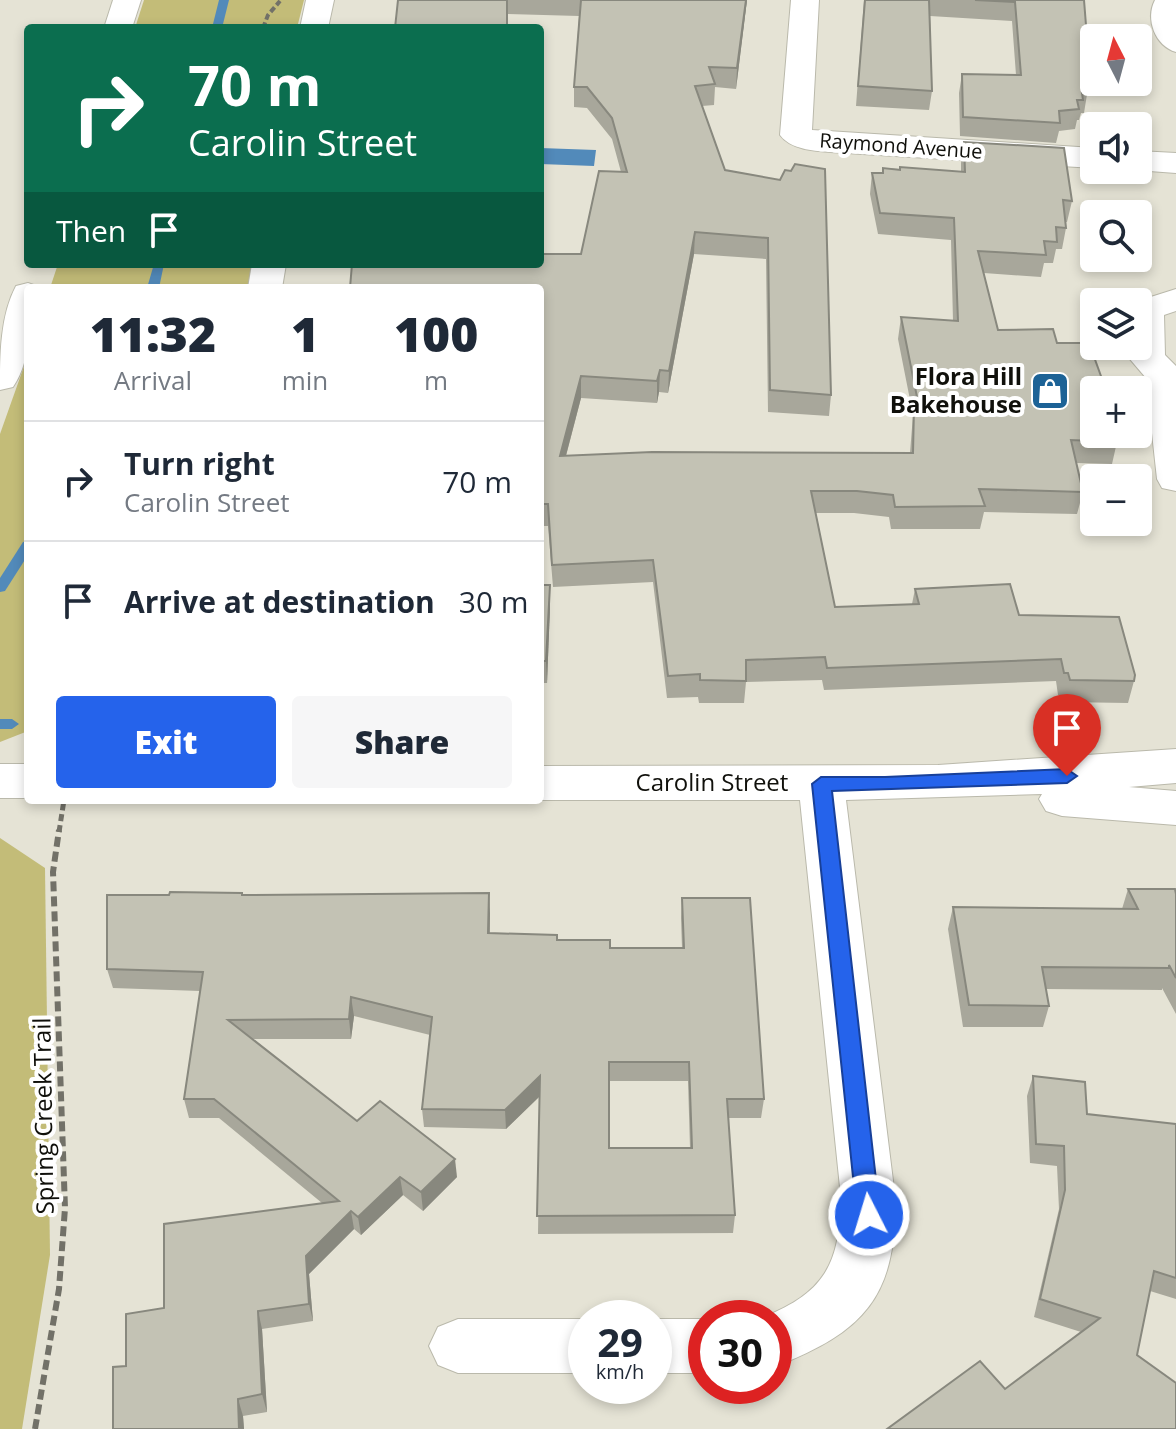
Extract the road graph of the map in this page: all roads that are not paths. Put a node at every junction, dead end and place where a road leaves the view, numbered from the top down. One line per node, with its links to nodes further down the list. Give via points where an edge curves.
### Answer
1 (127, 0): 5 (street)
2 (320, 0): 6 (street)
3 (805, 0): 8 (street, Raymond Avenue, via 796,135 834,143)
4 (1174, 0): 7 (street, via 1166,5 1167,32)
5 (119, 24)
6 (315, 24)
7 (1176, 43)
8 (1080, 157)
9 (1152, 162): 10 (street)
10 (1176, 163)
11 (1161, 304): 14 (street, via 1147,358 1164,375)
12 (24, 306): 13 (street)
13 (0, 377)
14 (1176, 479)
15 (1176, 766): 20 (street, Carolin Street, via 1128,773)
16 (0, 781): 17 (street)
17 (24, 781)
18 (544, 783): 19 (street, Carolin Street)
19 (821, 784): 20 (street, Carolin Street); 22 (street, via 868,1197 867,1248 840,1302)
20 (885, 784): 21 (street, Carolin Street)
21 (1176, 808)
22 (792, 1334)
23 (458, 1346): 24 (street)
24 (568, 1346)

